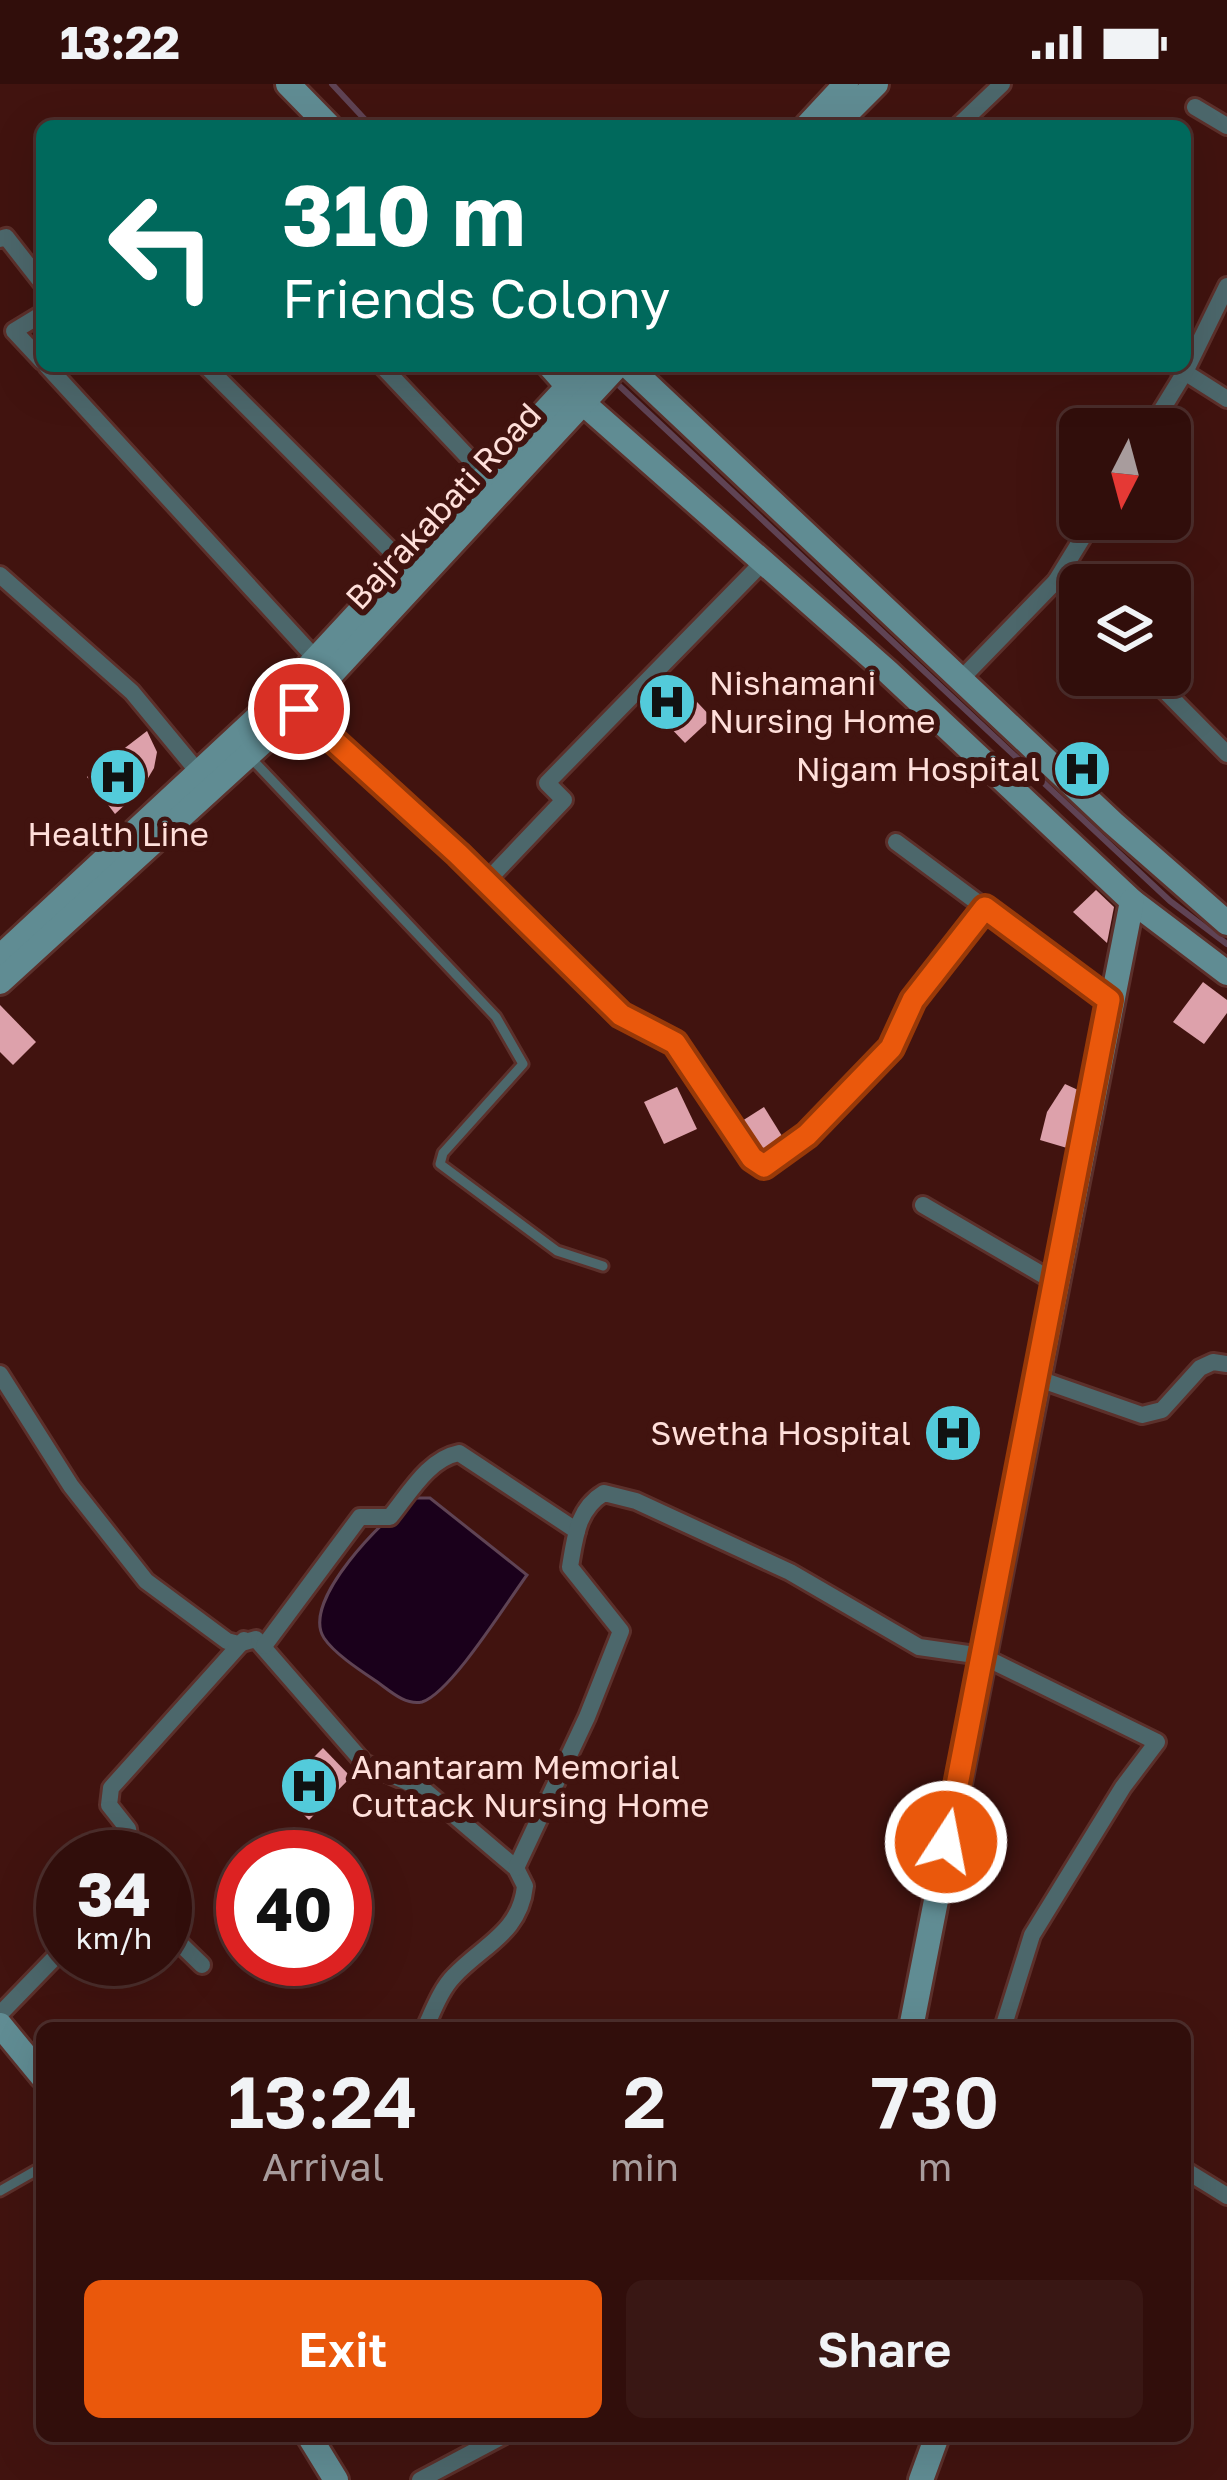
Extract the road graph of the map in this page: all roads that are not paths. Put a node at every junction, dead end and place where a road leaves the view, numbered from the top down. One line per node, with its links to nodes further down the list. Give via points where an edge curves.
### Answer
1 (288, 84): 6 (street)
2 (876, 84): 5 (street)
3 (1002, 84): 7 (street)
4 (1195, 107): 8 (street)
5 (841, 111)
6 (320, 120)
7 (964, 120)
8 (1227, 126)
9 (0, 238): 10 (street)
10 (36, 276)
11 (1227, 286): 13 (street)
12 (36, 318): 14 (street, via 14,331)
13 (1191, 350)
14 (36, 355)
15 (51, 372): 32 (street)
16 (212, 372): 28 (street)
17 (388, 372): 25 (street)
18 (610, 372): 22 (street, Bajrakabati Road)
19 (625, 372): 33 (street)
20 (1178, 372): 24 (street)
21 (1185, 372): 23 (street)
22 (580, 387): 25 (street, Bajrakabati Road); 27 (street); 35 (street, Bajrakabati Road)
23 (1227, 399)
24 (1160, 408)
25 (486, 476): 28 (street, Bajrakabati Road)
26 (1081, 540): 30 (street)
27 (763, 562): 40 (street, via 547,783 564,800); 41 (street)
28 (404, 564): 32 (street, Bajrakabati Road)
29 (0, 575): 38 (street, via 132,692)
30 (1056, 581): 31 (street); 33 (street)
31 (1059, 584)
32 (316, 658): 38 (street, Bajrakabati Road)
33 (961, 679): 43 (street)
34 (1170, 696): 36 (street)
35 (299, 709): 37 (street, Bajrakabati Road); 40 (street)
36 (1227, 754)
37 (249, 756): 46 (street, Bajrakabati Road); 49 (lane, via 516,1046 524,1064 440,1164 557,1251)
38 (199, 773): 44 (street, Bajrakabati Road)
39 (896, 842): 42 (street)
40 (486, 881): 42 (street, via 621,1015 675,1043 764,1166 807,1135 891,1048 913,1000)
41 (1132, 902): 45 (street); 47 (street)
42 (985, 908): 47 (street)
43 (1227, 922)
44 (0, 957)
45 (1227, 973)
46 (0, 982)
47 (1109, 1000): 50 (street)
48 (923, 1205): 50 (street)
49 (603, 1266)
50 (1054, 1282): 53 (street)
51 (1227, 1364): 53 (street, via 1200,1368 1162,1410 1142,1415)
52 (0, 1374): 55 (street, via 71,1486 146,1581 227,1640)
53 (1036, 1378): 57 (street)
54 (577, 1531): 56 (street, via 459,1453 449,1454 390,1516 360,1516); 57 (street, via 588,1503 604,1493 636,1501 790,1572 919,1647); 59 (street, via 570,1567 621,1631)
55 (245, 1639): 56 (street); 58 (street, via 111,1788 109,1805)
56 (264, 1646): 59 (street, via 364,1763 423,1789)
57 (982, 1656): 65 (street); 66 (street, via 1157,1742 1032,1935)
58 (128, 1830)
59 (516, 1868): 64 (street, via 525,1886 515,1920 451,1979)
60 (192, 1955): 61 (street)
61 (202, 1965)
62 (36, 1977): 63 (street)
63 (0, 2014)
64 (428, 2022)
65 (911, 2022)
66 (1005, 2022)
67 (0, 2025): 68 (street)
68 (36, 2069)
69 (36, 2170): 71 (lane)
70 (1191, 2174): 72 (street)
71 (0, 2191)
72 (1227, 2196)
73 (313, 2442): 76 (street)
74 (492, 2442): 77 (street)
75 (936, 2442): 78 (street)
76 (336, 2480)
77 (420, 2480)
78 (921, 2480)

